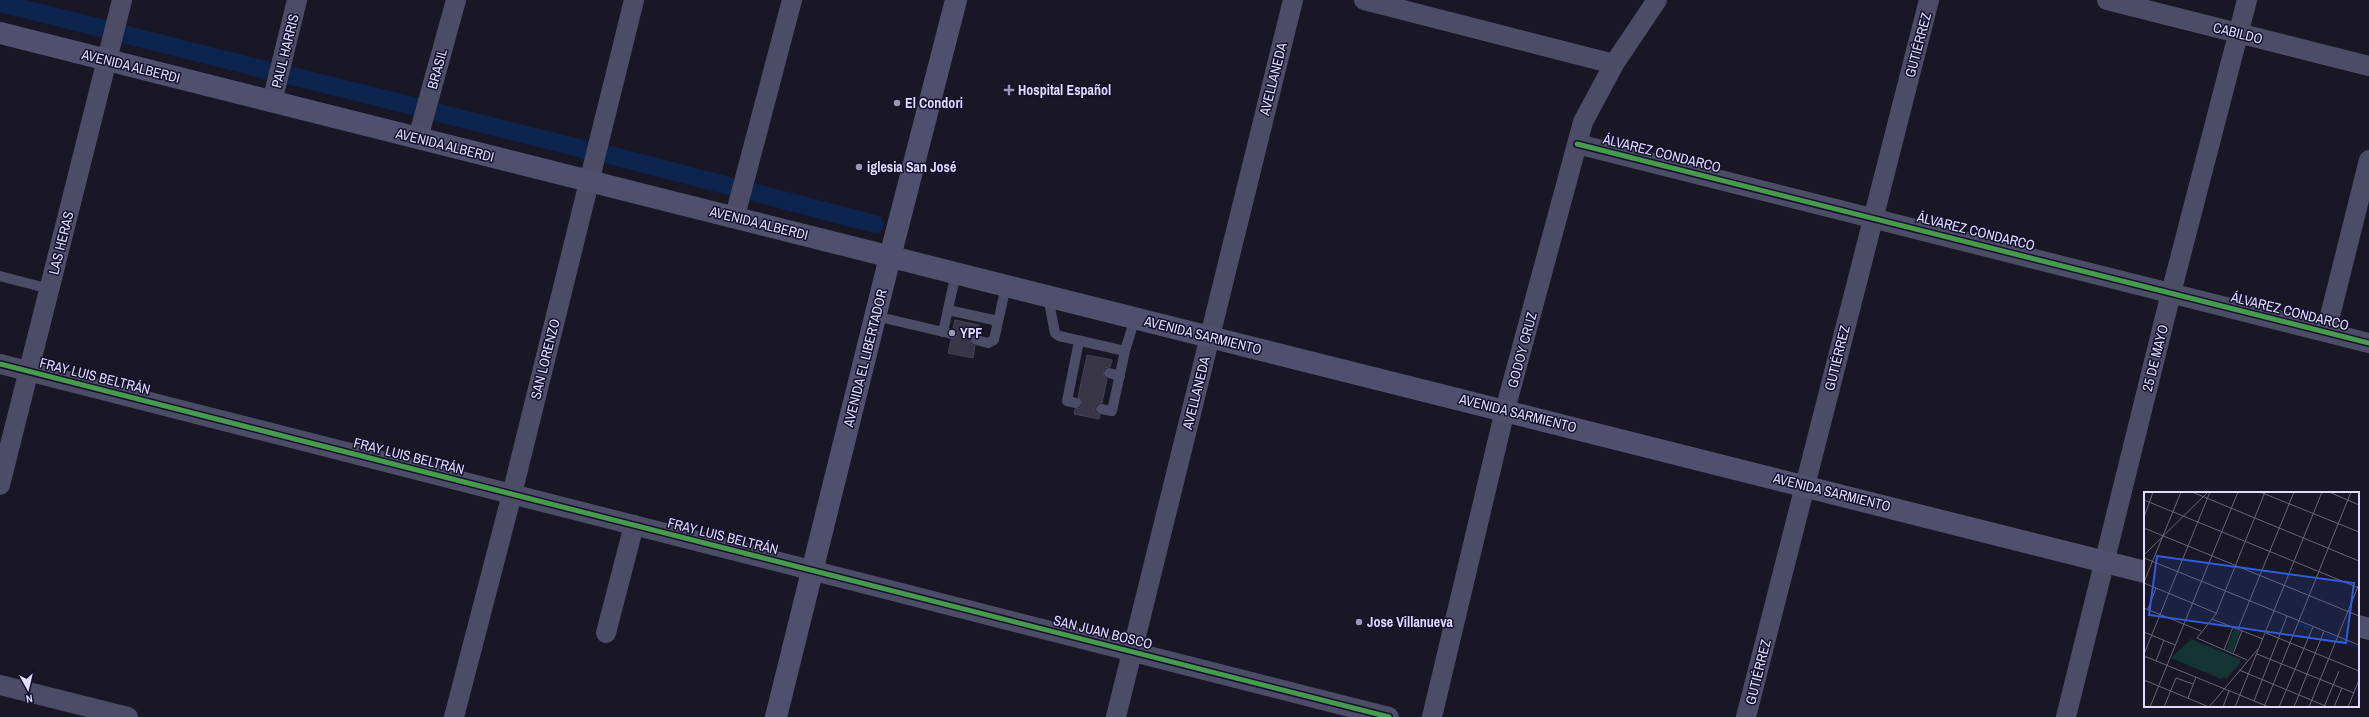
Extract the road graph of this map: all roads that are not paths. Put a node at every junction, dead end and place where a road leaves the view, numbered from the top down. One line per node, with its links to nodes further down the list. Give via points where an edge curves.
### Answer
1 (122, 0): 15 (street, LAS HERAS)
2 (297, 0): 18 (street, PAUL HARRIS)
3 (456, 0): 19 (street, BRASIL)
4 (634, 0): 22 (street, SAN LORENZO)
5 (792, 0): 23 (street)
6 (956, 0): 25 (main road, AVENIDA EL LIBERTADOR)
7 (1293, 0): 37 (street, AVELLANEDA)
8 (1364, 0): 16 (street)
9 (1657, 0): 16 (street, GODOY CRUZ)
10 (1930, 0): 24 (street, GUTIÉRREZ)
11 (2107, 0): 14 (street, CABILDO)
12 (2247, 0): 14 (street, 25 DE MAYO)
13 (0, 34): 15 (main road, AVENIDA ALBERDI)
14 (2239, 34): 17 (street, CABILDO); 30 (street, 25 DE MAYO)
15 (107, 60): 18 (main road, AVENIDA ALBERDI); 29 (street, LAS HERAS)
16 (1614, 64): 20 (street, GODOY CRUZ, via 1583,122)
17 (2369, 66)
18 (272, 102): 19 (main road, AVENIDA ALBERDI)
19 (418, 138): 22 (main road, AVENIDA ALBERDI)
20 (1577, 144): 24 (street, ÁLVAREZ CONDARCO); 48 (street, GODOY CRUZ)
21 (2369, 160): 36 (street)
22 (590, 180): 23 (main road, AVENIDA ALBERDI); 51 (street, SAN LORENZO)
23 (735, 216): 25 (main road, AVENIDA ALBERDI)
24 (1873, 217): 30 (street, ÁLVAREZ CONDARCO); 50 (street, GUTIÉRREZ)
25 (890, 257): 26 (main road, AVENIDA SARMIENTO); 33 (main road, AVENIDA EL LIBERTADOR)
26 (956, 273): 28 (main road, AVENIDA SARMIENTO); 32 (lane)
27 (0, 276): 29 (lane)
28 (1006, 286): 31 (main road, AVENIDA SARMIENTO); 35 (lane)
29 (50, 289): 43 (street, LAS HERAS)
30 (2171, 293): 36 (street, ÁLVAREZ CONDARCO); 53 (street, 25 DE MAYO)
31 (1048, 297): 34 (main road, AVENIDA SARMIENTO); 39 (lane, via 1055,333)
32 (948, 310): 33 (lane, via 948,333); 35 (lane)
33 (875, 316): 54 (main road, AVENIDA EL LIBERTADOR)
34 (1135, 318): 37 (main road, AVENIDA SARMIENTO); 41 (lane)
35 (998, 321): 38 (lane, via 991,343)
36 (2326, 332): 40 (street, ÁLVAREZ CONDARCO)
37 (1209, 336): 48 (main road, AVENIDA SARMIENTO); 59 (street, AVELLANEDA)
38 (976, 340)
39 (1079, 341): 41 (lane); 46 (lane, via 1079,367 1067,401)
40 (2369, 343)
41 (1125, 351): 45 (lane)
42 (0, 364): 43 (street, FRAY LUIS BELTRÁN)
43 (29, 372): 49 (street, LAS HERAS); 51 (street, FRAY LUIS BELTRÁN)
44 (1109, 373): 45 (lane)
45 (1120, 376): 47 (lane, via 1112,411)
46 (1076, 403)
47 (1101, 409)
48 (1505, 410): 50 (main road, AVENIDA SARMIENTO); 66 (street, GODOY CRUZ)
49 (0, 485)
50 (1805, 485): 53 (main road, AVENIDA SARMIENTO); 67 (street, GUTIÉRREZ)
51 (512, 494): 52 (street, FRAY LUIS BELTRÁN); 62 (street, SAN LORENZO)
52 (634, 525): 54 (street, FRAY LUIS BELTRÁN); 58 (street)
53 (2105, 561): 55 (main road, AVENIDA SARMIENTO); 68 (street, 25 DE MAYO)
54 (812, 571): 59 (street, SAN JUAN BOSCO); 63 (main road, AVENIDA EL LIBERTADOR)
55 (2144, 572)
56 (2359, 626): 57 (main road)
57 (2369, 629)
58 (606, 633)
59 (1133, 652): 64 (street, AVELLANEDA); 65 (street, SAN JUAN BOSCO)
60 (0, 685): 61 (street)
61 (128, 717)
62 (454, 717)
63 (776, 717)
64 (1116, 717)
65 (1389, 717)
66 (1432, 717)
67 (1746, 717)
68 (2066, 717)

